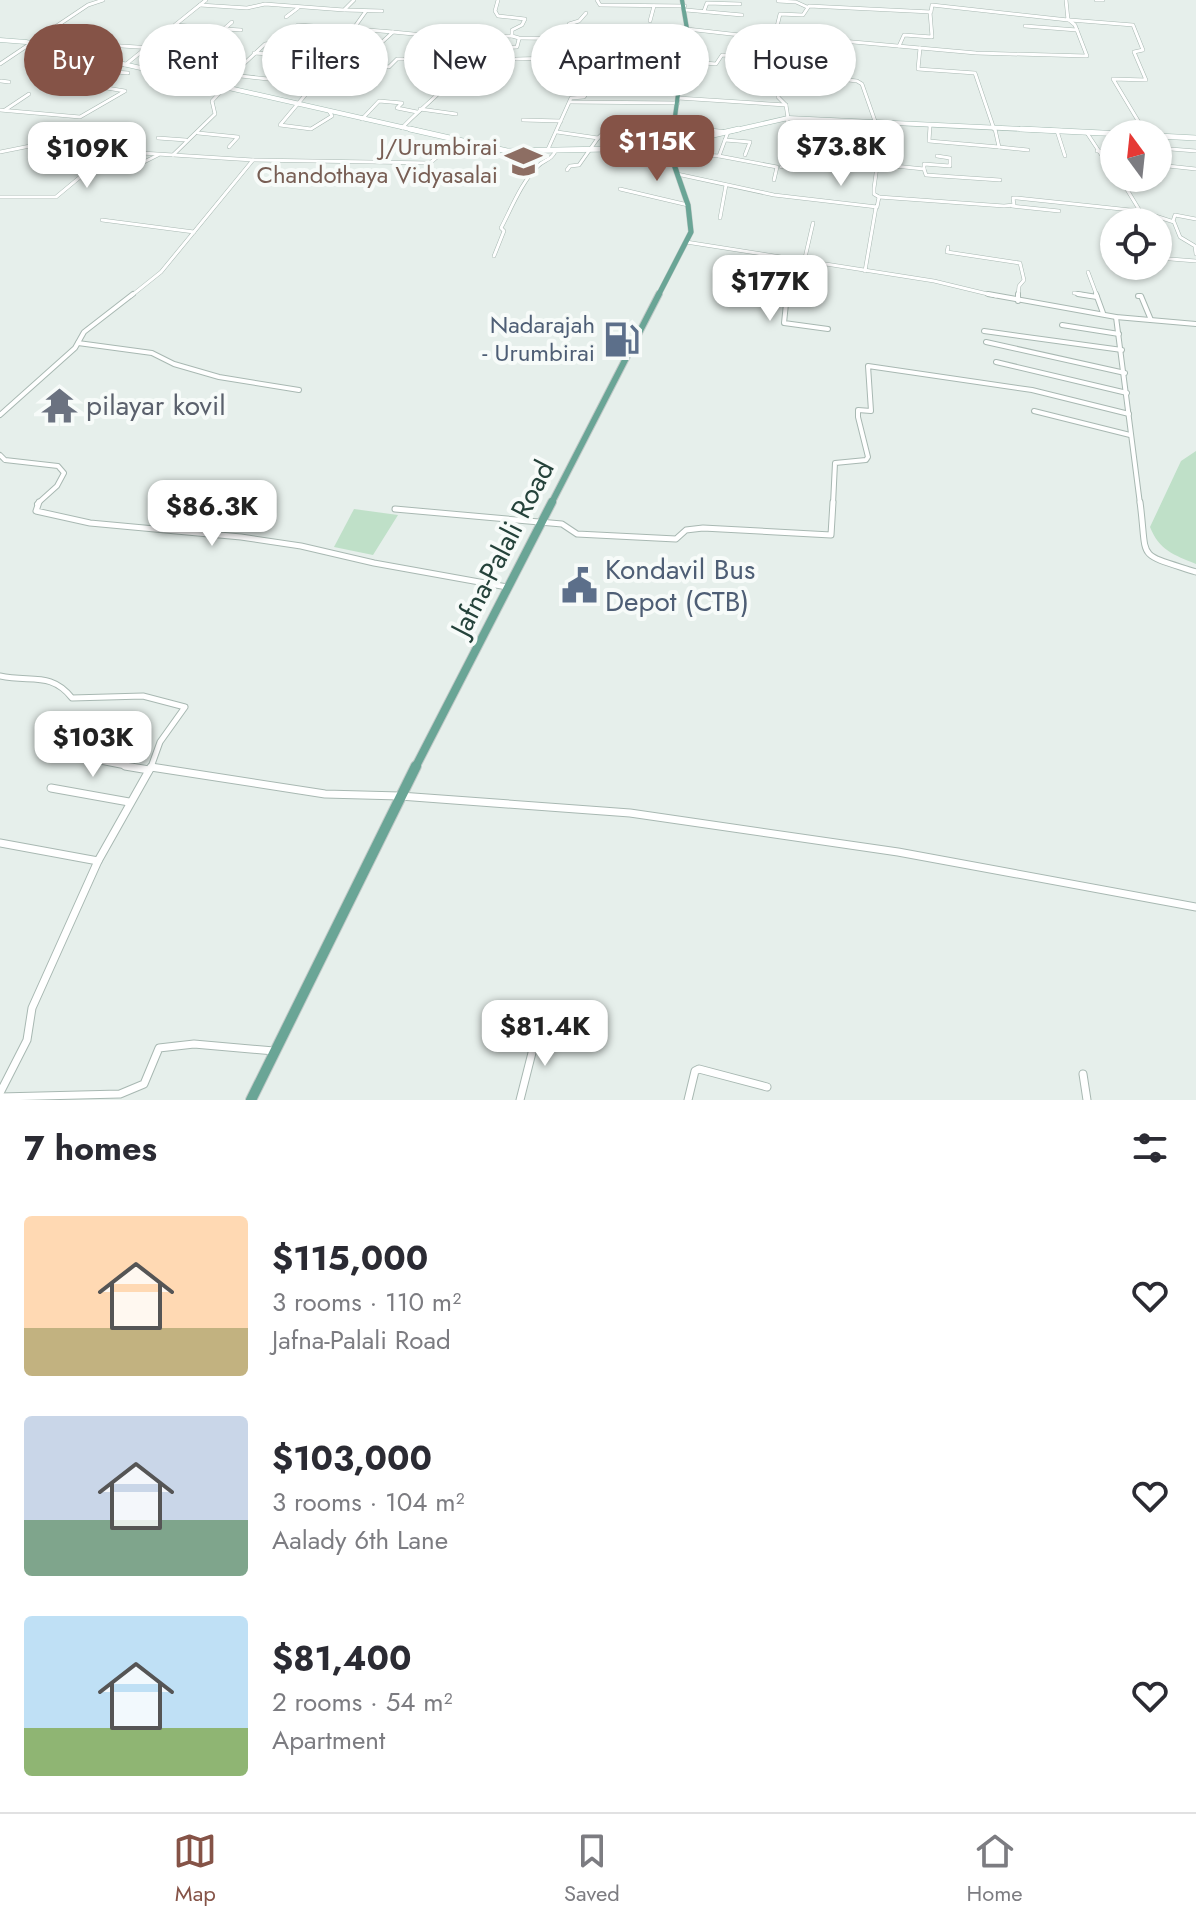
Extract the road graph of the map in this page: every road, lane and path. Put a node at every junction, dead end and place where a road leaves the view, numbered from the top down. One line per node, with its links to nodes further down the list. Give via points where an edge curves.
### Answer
1 (103, 0): 29 (street)
2 (206, 0): 12 (street)
3 (354, 0): 18 (street)
4 (498, 0): 36 (street, via 498,16 525,19)
5 (597, 0): 14 (street, via 600,5)
6 (822, 0): 17 (street)
7 (1066, 0): 26 (street)
8 (1096, 0): 9 (street)
9 (1103, 0)
10 (778, 1): 16 (street)
11 (740, 4): 21 (street, via 707,3)
12 (200, 5): 15 (street); 30 (street)
13 (684, 5): 14 (street); 21 (street)
14 (654, 6): 27 (street)
15 (298, 7): 18 (street); 25 (street)
16 (807, 7): 17 (street); 34 (street, via 803,15 780,14)
17 (825, 7): 22 (street)
18 (344, 10): 19 (street)
19 (366, 11): 20 (street); 32 (street)
20 (382, 11)
21 (704, 11): 24 (street)
22 (930, 12): 26 (street, via 932,5 974,7); 49 (street, via 932,37 904,35)
23 (586, 13): 33 (street)
24 (742, 15)
25 (286, 17)
26 (1069, 20): 37 (street); 89 (street, via 1133,25 1143,50 1134,52 1146,80 1113,79)
27 (650, 21)
28 (232, 22): 31 (street)
29 (60, 24)
30 (176, 24)
31 (230, 24)
32 (357, 24)
33 (569, 24)
34 (778, 24)
35 (1025, 26): 37 (street)
36 (515, 28)
37 (1077, 30): 50 (street, via 1087,56)
38 (388, 32): 39 (street)
39 (393, 32): 40 (street); 41 (street)
40 (404, 33)
41 (388, 37)
42 (515, 37): 43 (street)
43 (519, 38): 44 (street); 80 (street, via 517,47 485,49 480,61 461,65 450,85)
44 (531, 38)
45 (0, 40): 46 (main road)
46 (24, 43)
47 (856, 43): 49 (street)
48 (262, 46): 53 (street)
49 (899, 46): 50 (street)
50 (920, 48): 95 (street, via 918,69 975,73)
51 (24, 49): 61 (street)
52 (139, 53): 62 (street)
53 (254, 53): 54 (street); 59 (street)
54 (262, 54)
55 (725, 55): 60 (street)
56 (403, 59): 63 (street)
57 (516, 59): 58 (street)
58 (531, 59)
59 (246, 61)
60 (709, 63)
61 (0, 64)
62 (125, 65): 64 (main road)
63 (388, 67)
64 (139, 68)
65 (123, 73): 66 (street)
66 (128, 73)
67 (856, 81): 91 (street)
68 (246, 92): 76 (main road)
69 (26, 96): 79 (street)
70 (117, 96): 84 (street, via 83,116)
71 (216, 96): 99 (street, via 215,114)
72 (306, 96): 76 (street)
73 (778, 96): 77 (street)
74 (678, 98): 75 (street, via 648,105); 75 (street, via 616,83 591,87 584,97); 77 (street); 92 (main road)
75 (569, 102): 90 (street)
76 (300, 105): 82 (main road); 82 (street, via 281,126 315,127 332,116)
77 (786, 105): 86 (street)
78 (67, 108): 84 (street)
79 (2, 110): 81 (street)
80 (418, 110): 83 (street); 87 (street, via 379,101); 94 (street)
81 (10, 111): 84 (street); 85 (street)
82 (329, 111): 87 (main road)
83 (456, 114)
84 (58, 115)
85 (0, 118)
86 (788, 118): 91 (main road); 98 (main road); 135 (street, via 789,162)
87 (362, 119): 94 (main road)
88 (523, 120): 90 (street)
89 (1138, 120)
90 (561, 121): 97 (street)
91 (878, 124): 93 (main road); 133 (street)
92 (674, 126): 98 (street); 105 (street, via 616,121); 116 (main road)
93 (930, 126): 95 (main road); 112 (street, via 929,141)
94 (402, 128): 108 (main road)
95 (994, 129): 96 (main road); 112 (street)
96 (1057, 131): 100 (main road); 130 (street)
97 (557, 132): 105 (street); 113 (street)
98 (728, 132): 109 (street); 116 (main road)
99 (197, 133): 107 (street); 110 (street, via 238,137)
100 (1087, 133): 101 (main road); 118 (street)
101 (1100, 134)
102 (142, 136): 123 (street)
103 (1172, 137): 106 (main road)
104 (158, 138): 107 (street)
105 (598, 138): 111 (street)
106 (1196, 138)
107 (187, 140): 125 (street)
108 (457, 140): 113 (main road, via 507,151); 131 (street, via 430,163)
109 (725, 140): 126 (street, via 750,142); 128 (street)
110 (229, 147)
111 (593, 147): 114 (main road); 116 (main road); 138 (street, via 579,165)
112 (999, 147): 117 (street)
113 (548, 149): 114 (main road)
114 (556, 149): 161 (street, via 552,159 538,166 509,213)
115 (1172, 149): 120 (street)
116 (669, 150): 128 (street); 139 (main road, Jafna-Palali Road)
117 (1028, 150)
118 (1097, 151): 119 (street); 127 (street)
119 (1100, 151)
120 (1196, 151)
121 (0, 152): 122 (street, via 26,146)
122 (126, 152): 123 (street); 132 (street)
123 (134, 152): 124 (street)
124 (159, 154): 125 (street); 132 (street, via 144,165)
125 (172, 155): 131 (street)
126 (745, 155)
127 (1100, 155)
128 (719, 156): 140 (street, via 777,167)
129 (937, 156): 136 (street, via 950,158 950,166 924,164)
130 (1065, 156)
131 (253, 160): 156 (street)
132 (114, 163): 144 (street, via 95,165 56,197)
133 (875, 164): 136 (street); 145 (street, via 874,194)
134 (1172, 166): 137 (street)
135 (781, 167)
136 (924, 169): 141 (street, via 926,175)
137 (1196, 169)
138 (567, 170)
139 (677, 174): 142 (street); 146 (main road, Jafna-Palali Road)
140 (774, 180)
141 (1000, 180)
142 (726, 185): 148 (street); 151 (street)
143 (620, 189): 146 (street)
144 (0, 197)
145 (879, 197): 147 (street); 148 (street)
146 (688, 205): 157 (main road, Jafna-Palali Road, via 691,232)
147 (1011, 206): 149 (street, via 1017,198); 150 (street)
148 (876, 207): 166 (street)
149 (1112, 208)
150 (1059, 211)
151 (720, 218)
152 (1196, 219): 154 (street, via 1175,215)
153 (102, 220): 156 (street)
154 (1173, 221): 158 (street, via 1180,237)
155 (813, 223): 165 (street)
156 (194, 232): 181 (street, via 161,272 84,332)
157 (686, 242): 162 (street); 193 (main road, Jafna-Palali Road)
158 (1195, 246): 160 (street)
159 (948, 247): 171 (street, via 947,252 1020,263 1024,280)
160 (1196, 254)
161 (494, 256)
162 (791, 259): 165 (street); 177 (street, via 784,323)
163 (1172, 259): 164 (street)
164 (1196, 261)
165 (804, 262): 166 (street)
166 (865, 271): 171 (street)
167 (1088, 272): 170 (street)
168 (1074, 293): 170 (street)
169 (1138, 296): 174 (street)
170 (1098, 297): 172 (street)
171 (1018, 301): 172 (street)
172 (1103, 314): 173 (street)
173 (1116, 317): 174 (street); 179 (street)
174 (1151, 320): 175 (street)
175 (1196, 324)
176 (1062, 325): 179 (street)
177 (828, 329)
178 (984, 331): 182 (street)
179 (1119, 334): 182 (street)
180 (986, 342): 184 (street)
181 (78, 343): 185 (street, via 152,353 219,377); 189 (street)
182 (1122, 350): 184 (street)
183 (996, 362): 186 (street)
184 (1125, 373): 186 (street)
185 (299, 390)
186 (1127, 393): 188 (street)
187 (1034, 411): 190 (street)
188 (1129, 414): 190 (street); 193 (street, via 1032,390 868,366 871,411 858,410 857,417 868,457 835,463 831,535 703,528 686,530 676,539 591,536)
189 (0, 415)
190 (1130, 435): 194 (street, via 1142,546 1152,558)
191 (0, 455): 195 (street, via 58,466 64,473 36,511 90,523 301,546)
192 (395, 509): 193 (street)
193 (540, 522): 195 (main road, Jafna-Palali Road)
194 (1196, 572)
195 (507, 587): 200 (main road, Jafna-Palali Road)
196 (0, 676): 198 (street, via 56,682 72,698 143,696 185,707 160,742)
197 (64, 754): 198 (street)
198 (150, 769): 200 (street, via 325,794); 201 (street)
199 (51, 788): 201 (street)
200 (400, 796): 204 (street, via 630,813 748,829); 206 (main road, Jafna-Palali Road)
201 (129, 802): 203 (street)
202 (0, 843): 203 (street)
203 (98, 861): 209 (street, via 32,1008 27,1040)
204 (1196, 907)
205 (538, 1029): 211 (street)
206 (275, 1051): 209 (street, via 194,1044 159,1048 144,1084 120,1094); 210 (main road, Jafna-Palali Road)
207 (1083, 1074): 213 (street)
208 (767, 1087): 212 (street, via 699,1069)
209 (0, 1095)
210 (251, 1100)
211 (520, 1100)
212 (688, 1100)
213 (1087, 1100)

